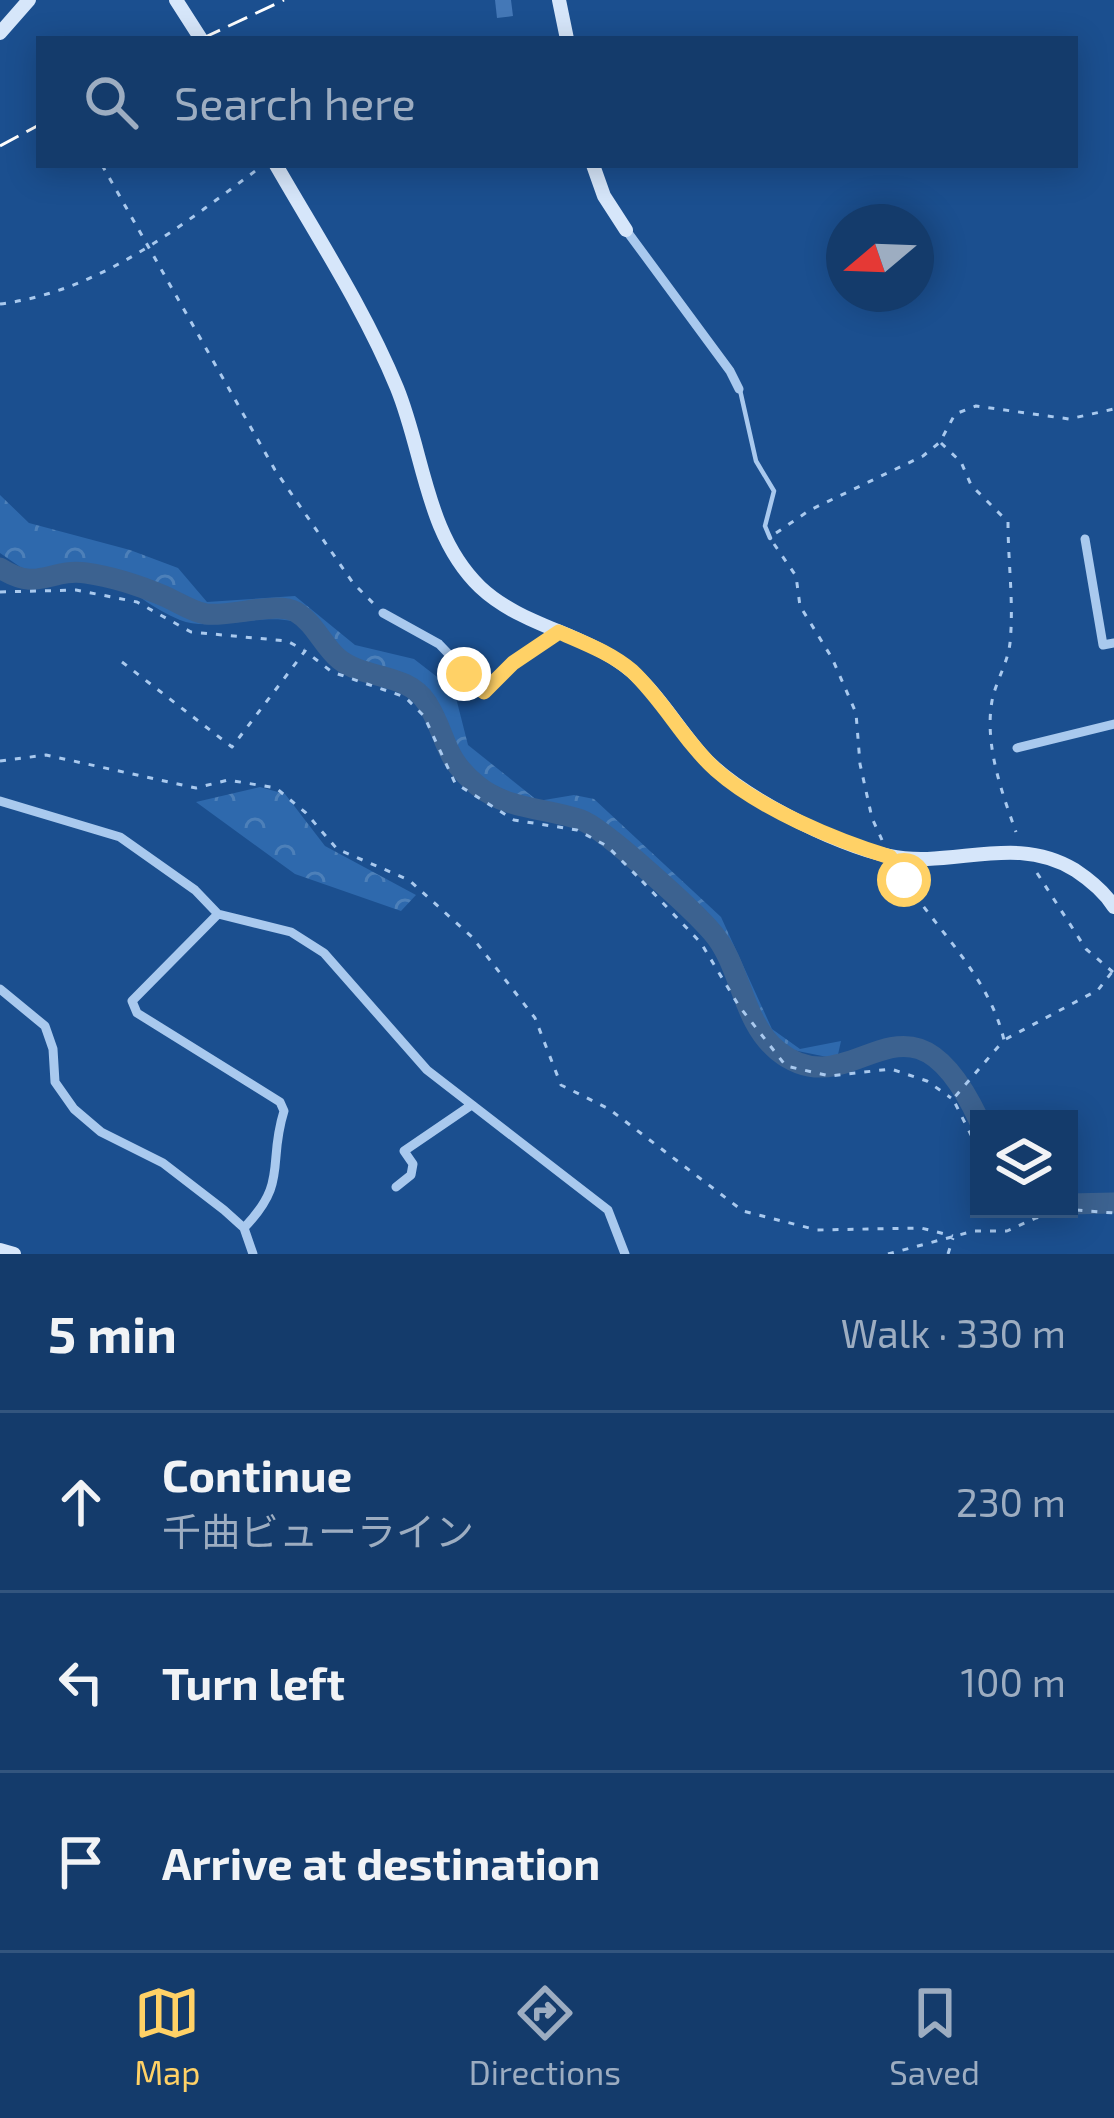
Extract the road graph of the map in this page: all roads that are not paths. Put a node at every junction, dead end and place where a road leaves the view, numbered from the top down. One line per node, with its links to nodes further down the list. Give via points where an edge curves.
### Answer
1 (29, 0): 4 (street)
2 (176, 0): 5 (street)
3 (559, 0): 6 (street)
4 (0, 33)
5 (198, 33)
6 (566, 36)
7 (278, 168): 14 (street, via 382,355 448,545 502,605)
8 (594, 168): 9 (street)
9 (626, 230): 10 (street)
10 (739, 389): 11 (lane, via 756,460 774,491)
11 (770, 538)
12 (1085, 539): 15 (street, via 1103,645)
13 (383, 613): 14 (street, via 439,644 484,692)
14 (559, 632): 19 (street, via 633,672 736,785 843,841 918,859 1038,854 1094,884)
15 (1114, 644)
16 (1114, 724): 17 (street)
17 (1017, 748)
18 (0, 801): 20 (street, via 120,837)
19 (1114, 907)
20 (218, 914): 22 (street, via 290,932 324,953 427,1070); 24 (street, via 132,1001 137,1012 280,1102 276,1184)
21 (0, 989): 24 (street, via 45,1026 55,1082 74,1109 163,1163)
22 (470, 1106): 23 (street, via 404,1151 411,1175); 28 (street, via 608,1210)
23 (396, 1187)
24 (244, 1228): 27 (street)
25 (0, 1250): 26 (street)
26 (14, 1254)
27 (253, 1254)
28 (625, 1254)

